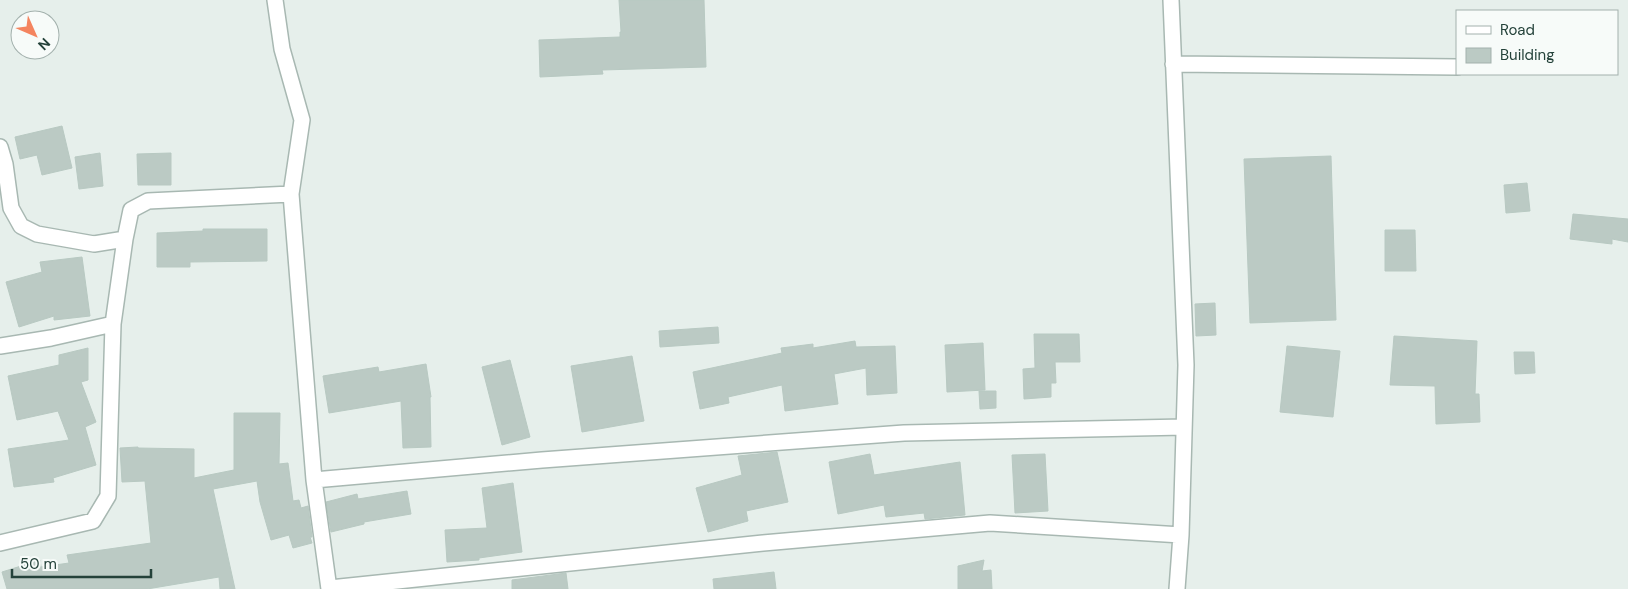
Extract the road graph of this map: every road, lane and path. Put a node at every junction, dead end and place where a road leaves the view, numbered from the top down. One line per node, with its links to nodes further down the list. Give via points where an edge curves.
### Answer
1 (275, 0): 6 (street, via 282,49 302,120)
2 (1171, 0): 3 (street)
3 (1173, 64): 4 (street); 10 (street, via 1186,365)
4 (1456, 67)
5 (0, 147): 7 (street, via 11,208 21,226 36,234 94,244)
6 (291, 194): 7 (street, via 148,201 131,210); 11 (street)
7 (124, 239): 8 (street)
8 (113, 324): 9 (street); 13 (street, via 108,496 93,522)
9 (0, 346)
10 (1184, 427): 11 (street, via 904,433); 12 (street)
11 (314, 480): 14 (street)
12 (1181, 535): 14 (street, via 990,523); 15 (street)
13 (0, 543)
14 (330, 588)
15 (1177, 589)

